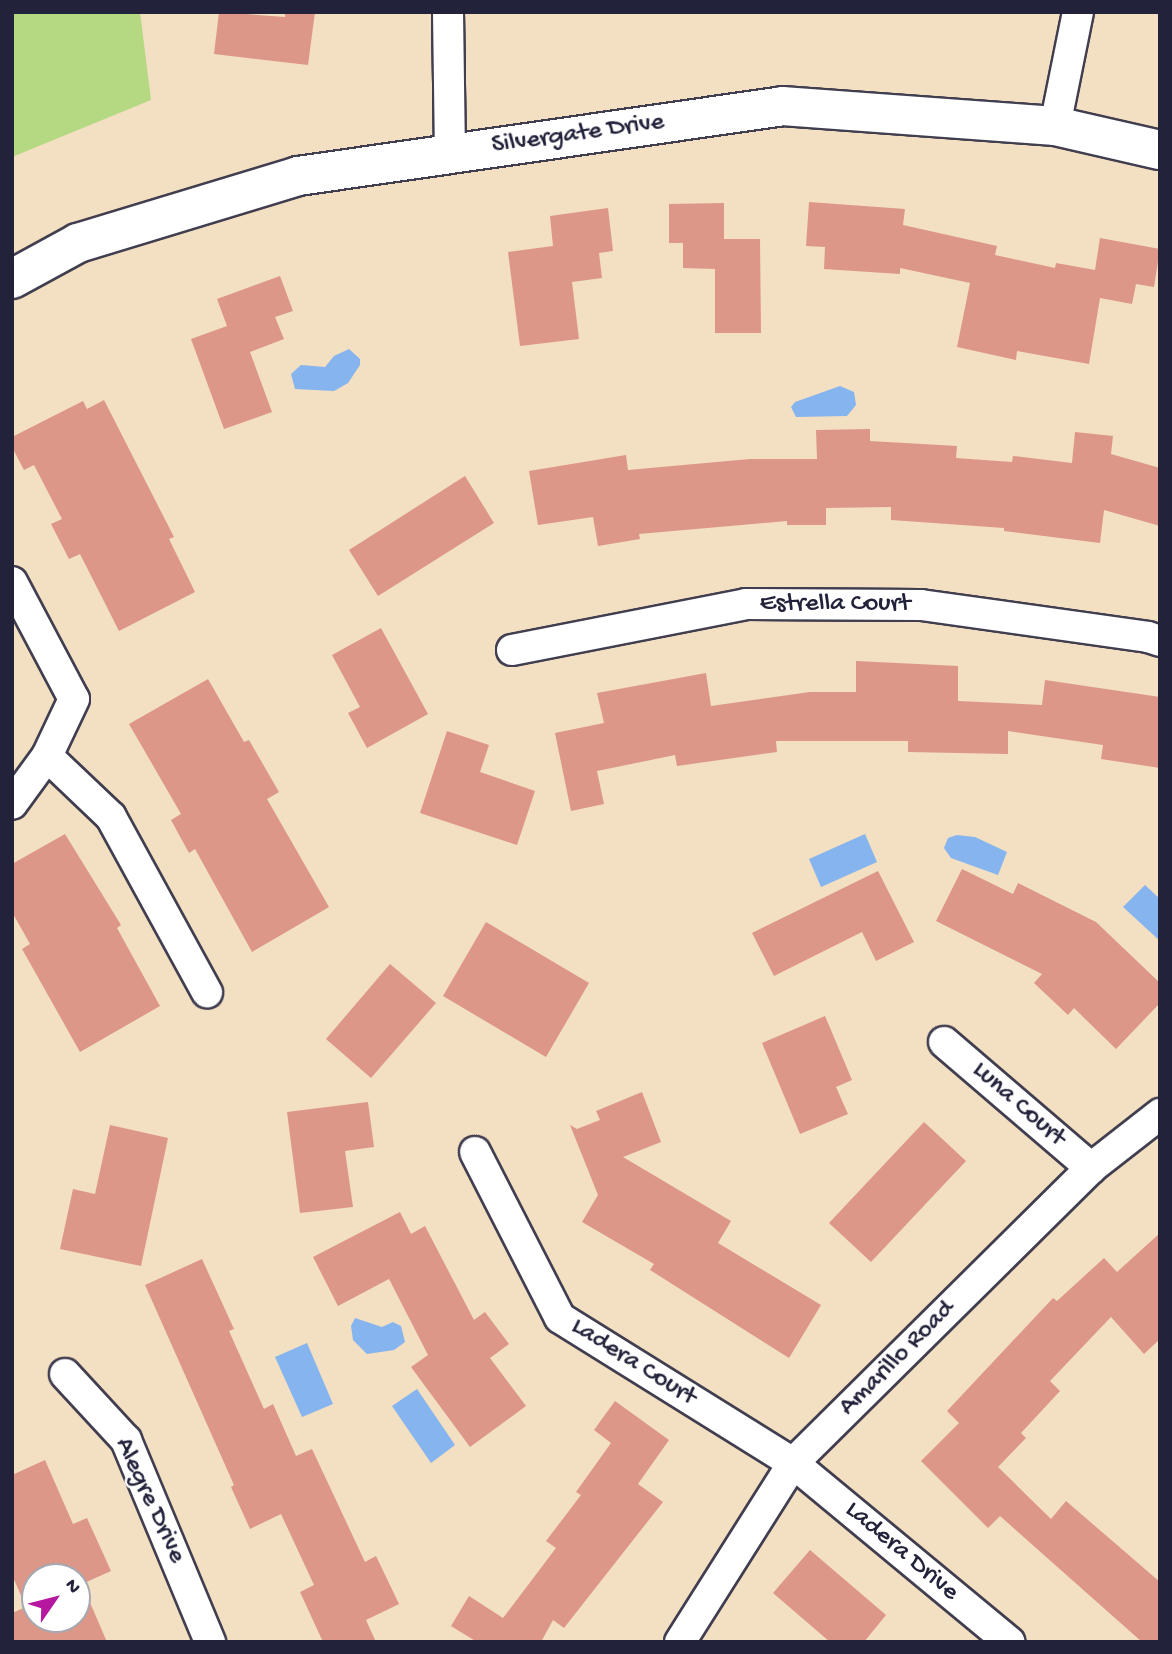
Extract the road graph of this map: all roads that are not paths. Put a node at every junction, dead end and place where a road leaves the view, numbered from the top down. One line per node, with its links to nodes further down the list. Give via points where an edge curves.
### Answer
1 (448, 12): 5 (street)
2 (1078, 12): 3 (street)
3 (1055, 126): 4 (street, Silvergate Drive); 5 (street, Silvergate Drive, via 782,106)
4 (1160, 150)
5 (450, 153): 6 (street, Silvergate Drive, via 298,177 78,243)
6 (12, 279)
7 (12, 582): 10 (street, via 74,699)
8 (1160, 641): 9 (street, Estrella Court, via 921,605 746,604)
9 (512, 650)
10 (47, 756): 11 (street); 12 (street, via 111,817)
11 (12, 804)
12 (207, 992)
13 (944, 1042): 16 (street, Luna Court)
14 (1160, 1114): 16 (street, Amarillo Road)
15 (475, 1152): 18 (street, Ladera Court, via 560,1318)
16 (1091, 1168): 18 (street, Amarillo Road)
17 (65, 1374): 19 (street, Alegre Drive, via 126,1440)
18 (793, 1463): 20 (street, Amarillo Road); 21 (street, Ladera Drive)
19 (210, 1642)
20 (680, 1642)
21 (1009, 1642)

